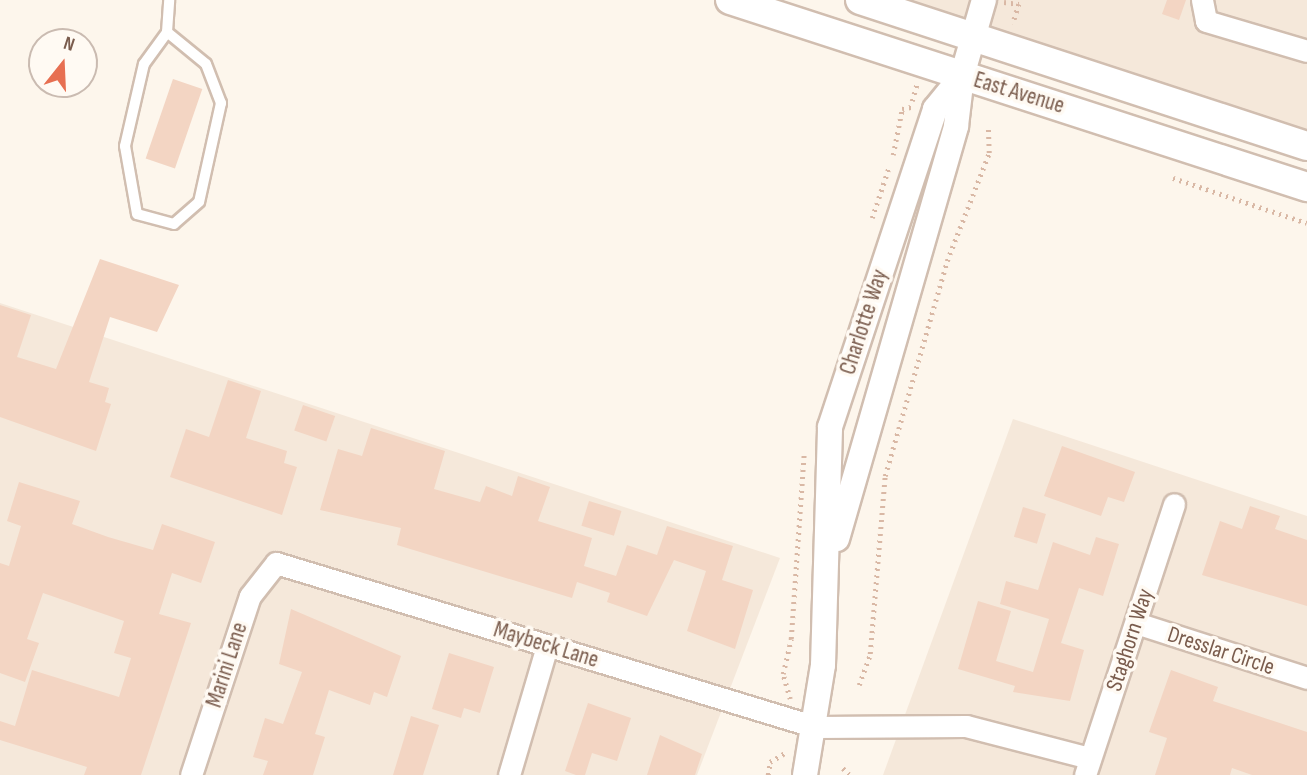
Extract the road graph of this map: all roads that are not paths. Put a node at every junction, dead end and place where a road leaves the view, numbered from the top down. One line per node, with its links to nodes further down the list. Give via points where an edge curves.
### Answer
1 (169, 0): 6 (lane)
2 (730, 0): 9 (main road, East Avenue)
3 (984, 0): 7 (street, Charlotte Way)
4 (1202, 0): 8 (street, via 1206,21)
5 (876, 3): 7 (main road, East Avenue)
6 (167, 32): 6 (lane, via 206,64 221,103 199,202 174,224 136,214 125,146 144,64)
7 (973, 38): 9 (street, Charlotte Way); 10 (main road, East Avenue)
8 (1307, 51)
9 (962, 76): 11 (main road, East Avenue); 14 (street, Charlotte Way, via 956,126 863,438); 14 (street, Charlotte Way, via 935,109 830,427)
10 (1307, 146)
11 (1307, 187)
12 (1174, 504): 15 (street, Staghorn Way)
13 (276, 563): 16 (street, Maybeck Lane); 20 (street, Marini Lane, via 250,596)
14 (826, 584): 18 (street, Charlotte Way)
15 (1136, 623): 17 (street, Dresslar Circle); 19 (street, Staghorn Way)
16 (547, 646): 18 (street, Maybeck Lane); 21 (street)
17 (1307, 678)
18 (816, 727): 19 (street, Maybeck Lane, via 966,726); 22 (street, Charlotte Way)
19 (1088, 766)
20 (191, 775)
21 (509, 775)
22 (805, 775)

